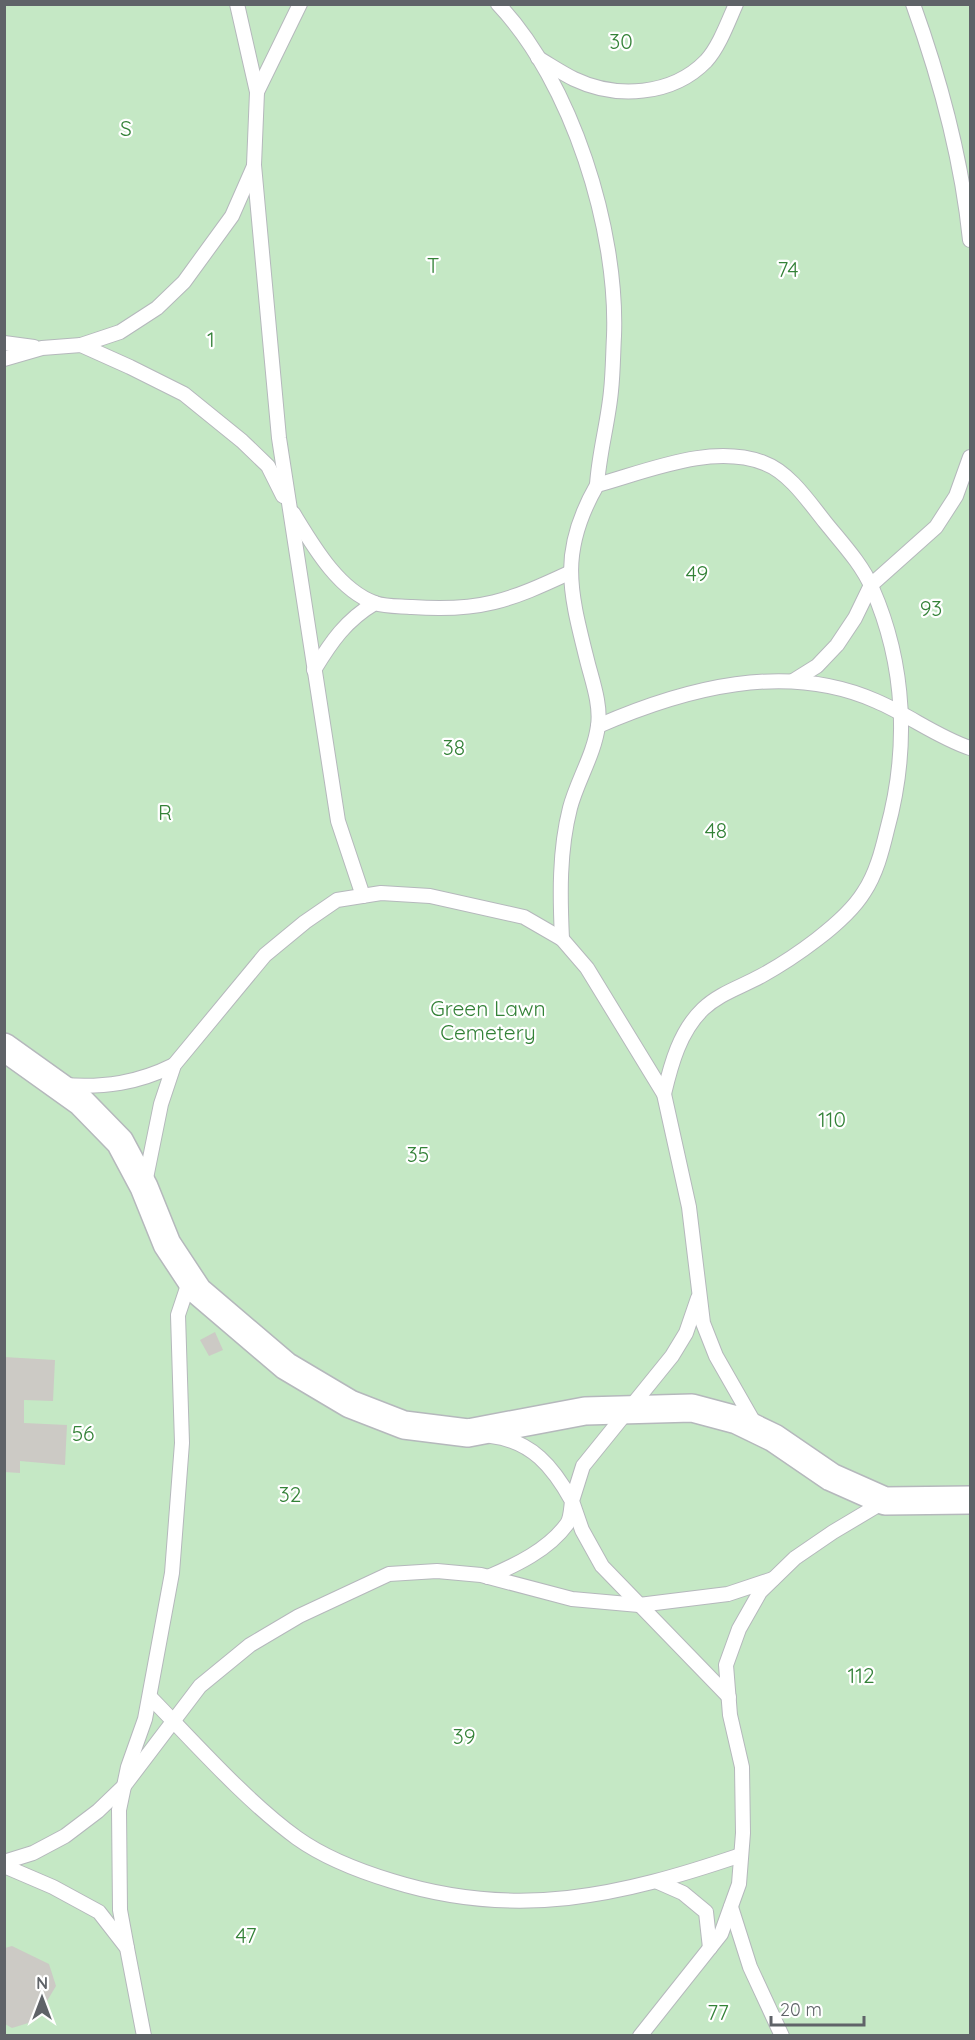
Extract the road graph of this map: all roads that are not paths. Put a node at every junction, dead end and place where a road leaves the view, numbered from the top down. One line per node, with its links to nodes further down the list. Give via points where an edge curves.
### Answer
1 (237, 4): 7 (lane)
2 (300, 4): 7 (lane)
3 (498, 4): 6 (lane)
4 (736, 4): 6 (lane, via 707,61 679,82 650,92 612,90 575,80)
5 (913, 4): 9 (lane, via 933,63)
6 (537, 57): 15 (lane, via 555,88 595,184 609,257 614,333 611,392)
7 (257, 92): 8 (lane)
8 (254, 165): 11 (lane, via 232,216 184,282 157,308 120,332); 16 (lane, via 279,438)
9 (970, 240)
10 (4, 343): 12 (lane)
11 (81, 345): 12 (lane); 16 (lane, via 184,394 268,466)
12 (42, 348): 13 (lane)
13 (4, 359)
14 (970, 457): 18 (lane, via 956,496 936,527)
15 (597, 485): 17 (lane, via 581,513); 18 (lane, via 666,466 733,455 766,463 814,507)
16 (289, 506): 19 (lane, via 322,560 345,583); 20 (lane)
17 (570, 572): 19 (lane, via 518,597 473,608); 23 (lane, via 574,608 596,694)
18 (871, 585): 21 (lane, via 837,645 817,666); 22 (lane, via 896,663)
19 (375, 603): 20 (lane, via 340,630)
20 (314, 670): 25 (lane, via 338,821)
21 (793, 681): 22 (lane, via 843,689); 23 (lane, via 750,681 696,692 655,702)
22 (902, 715): 24 (lane); 30 (lane, via 901,768 893,809 880,856 864,893 837,922 803,947 762,975 721,994 702,1010 672,1060)
23 (598, 726): 26 (lane, via 570,808 561,878)
24 (970, 748)
25 (363, 896): 26 (lane, via 430,896 481,906 524,917); 28 (lane, via 337,900 265,955)
26 (562, 939): 30 (lane, via 587,968)
27 (4, 1047): 29 (street)
28 (174, 1065): 29 (lane, via 128,1083 91,1087); 31 (lane, via 161,1104)
29 (56, 1084): 31 (street, via 81,1102 120,1142)
30 (664, 1094): 33 (lane, via 689,1207)
31 (144, 1187): 32 (street, via 167,1244)
32 (190, 1279): 36 (street, via 198,1291 286,1366 350,1404 405,1425); 43 (lane, via 178,1315 182,1443 173,1562)
33 (699, 1294): 34 (lane, via 677,1349); 35 (lane, via 703,1323 716,1356)
34 (628, 1409): 35 (street, via 692,1408); 36 (street, via 548,1416); 38 (lane, via 583,1466)
35 (759, 1431): 39 (street, via 831,1477)
36 (468, 1433): 38 (lane, via 522,1443 558,1476)
37 (970, 1500): 39 (street)
38 (573, 1501): 40 (lane, via 568,1522 552,1540 521,1563); 42 (lane, via 582,1530 602,1566)
39 (885, 1501): 41 (lane, via 795,1558)
40 (488, 1577): 42 (lane, via 573,1599); 45 (lane, via 437,1571 390,1574 340,1596 250,1645 200,1686)
41 (773, 1579): 42 (lane, via 728,1594); 44 (lane, via 760,1592 739,1629 726,1665)
42 (639, 1605): 44 (lane)
43 (150, 1697): 45 (lane); 46 (lane)
44 (729, 1697): 47 (lane, via 742,1767)
45 (175, 1722): 46 (lane); 49 (lane, via 283,1827 327,1856 370,1874 434,1894 494,1902 550,1902)
46 (124, 1786): 48 (lane, via 65,1836); 51 (lane, via 119,1810 120,1910)
47 (741, 1856): 49 (lane); 50 (lane, via 739,1884)
48 (4, 1864): 51 (lane, via 99,1912)
49 (658, 1882): 52 (lane, via 683,1893 706,1912)
50 (731, 1907): 52 (lane, via 721,1934); 55 (lane, via 750,1967)
51 (127, 1948): 53 (lane)
52 (710, 1948): 54 (lane)
53 (144, 2036)
54 (640, 2036)
55 (782, 2036)

